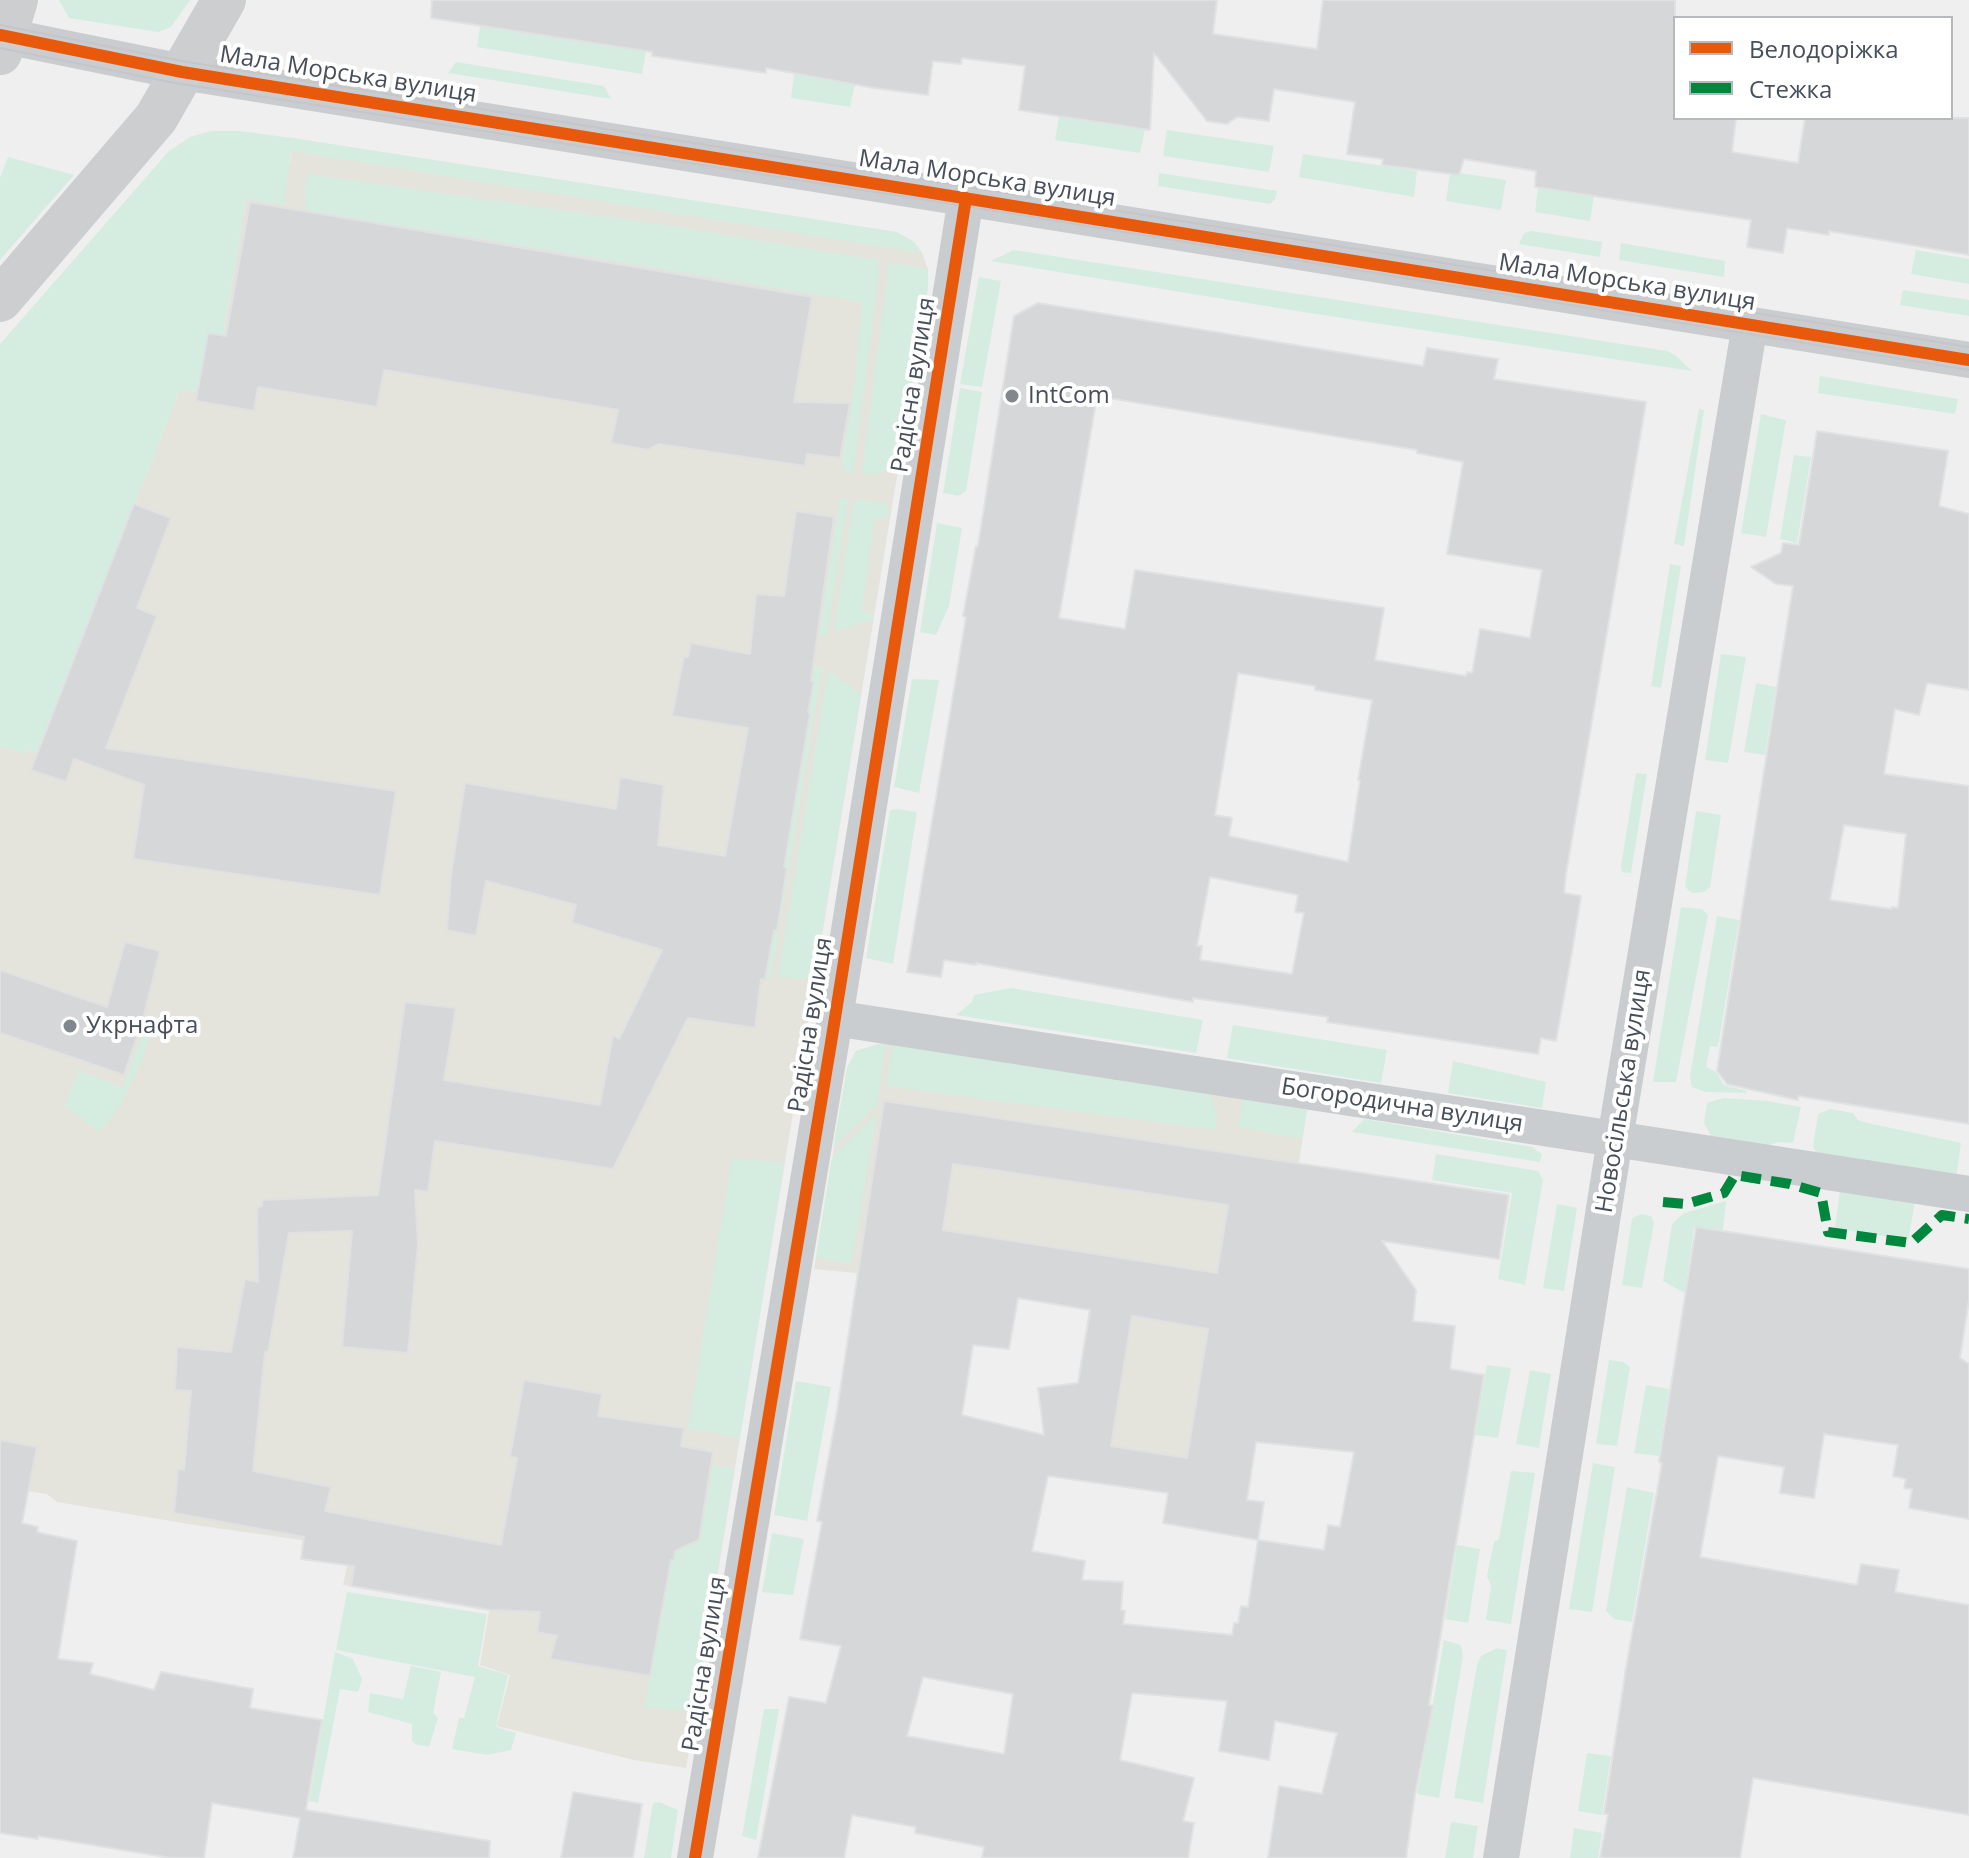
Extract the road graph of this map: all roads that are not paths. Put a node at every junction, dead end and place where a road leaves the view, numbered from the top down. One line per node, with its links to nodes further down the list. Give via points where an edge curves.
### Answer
1 (224, 0): 3 (main road)
2 (5, 32): 3 (street, Мала Морська вулиця)
3 (182, 72): 4 (street, Мала Морська вулиця); 5 (main road, via 156,118)
4 (966, 198): 6 (street, Мала Морська вулиця); 8 (street, Радісна вулиця)
5 (0, 300)
6 (1750, 324): 7 (street, Мала Морська вулиця); 9 (street, Новосільська вулиця)
7 (1969, 360)
8 (834, 1018): 9 (street, Богородична вулиця); 11 (street, Радісна вулиця)
9 (1615, 1139): 10 (street, Богородична вулиця); 12 (street, Новосільська вулиця)
10 (1969, 1194)
11 (695, 1858)
12 (1501, 1858)

